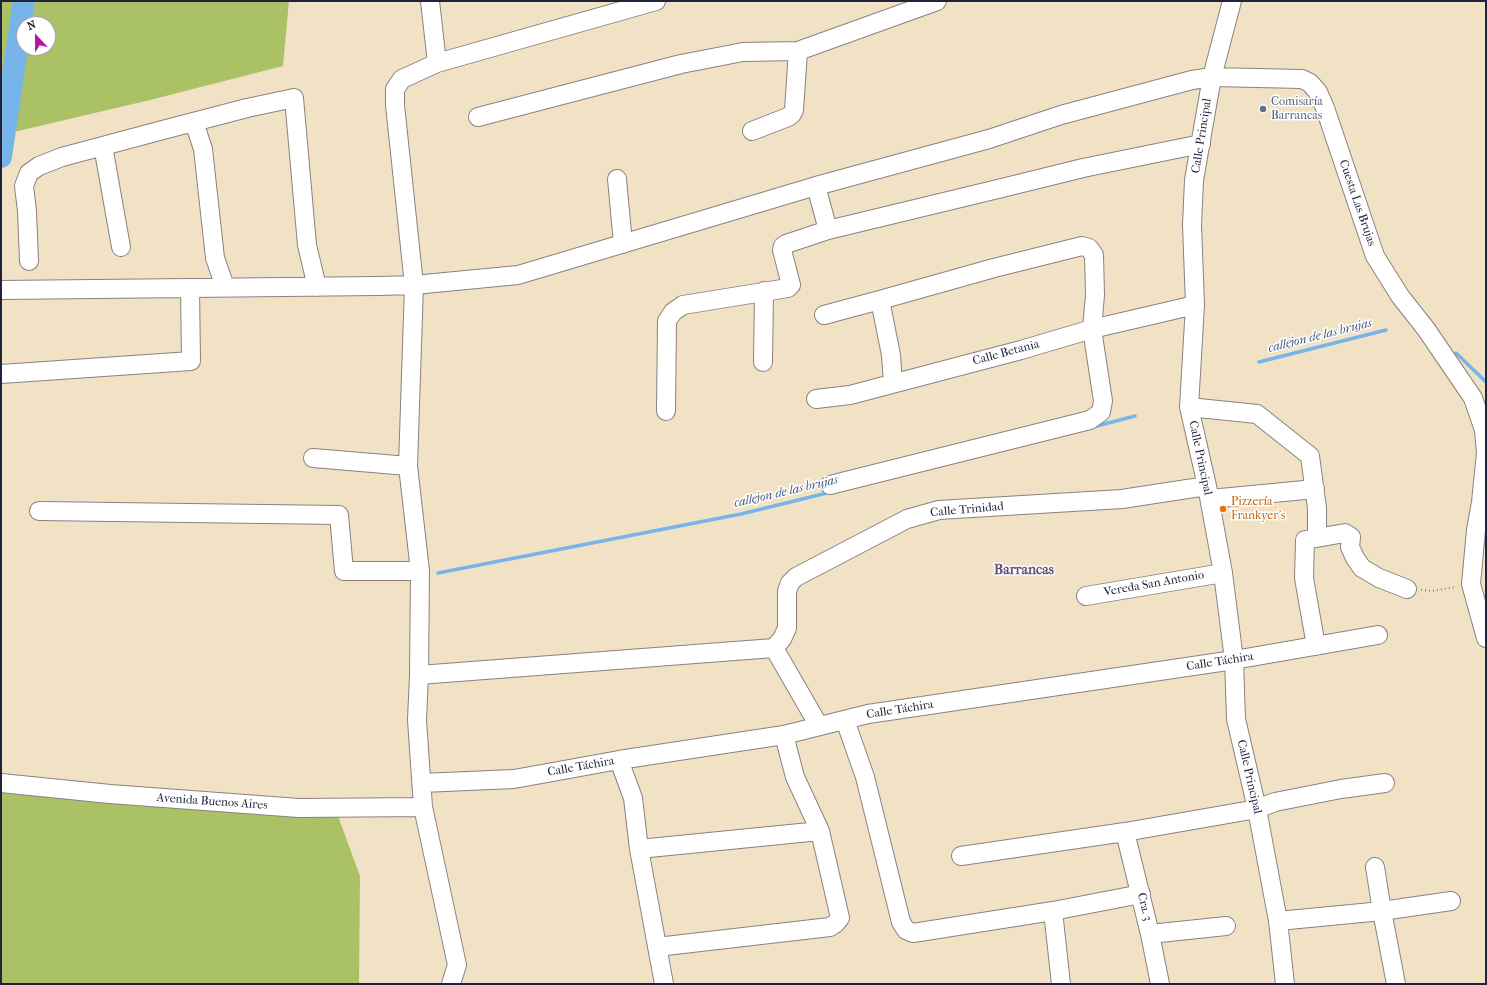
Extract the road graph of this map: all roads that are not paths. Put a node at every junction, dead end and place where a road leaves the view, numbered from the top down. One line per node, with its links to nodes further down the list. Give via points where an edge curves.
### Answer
1 (430, 1): 6 (street)
2 (656, 1): 6 (street)
3 (937, 1): 5 (street)
4 (1232, 1): 7 (street, Calle Principal)
5 (798, 51): 8 (street, via 743,52 681,64); 10 (street, via 792,114)
6 (437, 63): 19 (street, via 402,79 395,89)
7 (1212, 77): 11 (street, Calle Principal); 14 (street, Cuesta Las Brujas, via 1061,115 989,139); 32 (street, Cuesta Las Brujas, via 1302,79 1318,92 1375,256 1400,296)
8 (478, 117)
9 (194, 122): 12 (street); 20 (street, via 203,149 215,258); 21 (street, via 294,98 307,245)
10 (752, 131)
11 (1201, 144): 15 (street, via 1083,168); 26 (street, Calle Principal, via 1194,180 1192,224)
12 (103, 146): 17 (street); 18 (street, via 62,157 29,173 24,186)
13 (617, 179): 16 (street)
14 (816, 186): 15 (street); 16 (street, Cuesta Las Brujas)
15 (828, 230): 24 (street, via 783,246 790,287)
16 (623, 244): 19 (street, Cuesta Las Brujas, via 518,275)
17 (121, 247)
18 (30, 261)
19 (414, 285): 21 (street, Cuesta Las Brujas); 37 (street)
20 (225, 287): 21 (street, Cuesta Las Brujas); 22 (street, Cuesta Las Brujas)
21 (317, 287)
22 (190, 288): 23 (street, Cuesta Las Brujas); 30 (street, via 191,361)
23 (1, 290)
24 (764, 291): 29 (street); 35 (street, via 683,305 672,312 667,321)
25 (880, 300): 27 (street); 28 (street, via 1082,246 1089,248 1094,255 1095,295); 31 (street, via 891,355)
26 (1195, 305): 28 (street, Calle Betania); 34 (street, Calle Principal)
27 (824, 315)
28 (1092, 329): 31 (street, Calle Betania); 38 (street, via 1103,401 1102,412 1090,420)
29 (764, 362)
30 (1, 374)
31 (893, 383): 33 (street, Calle Betania, via 850,394)
32 (1479, 398): 42 (street, Cuesta Las Brujas, via 1486,453)
33 (816, 399)
34 (1189, 407): 39 (street, via 1257,414 1310,456); 40 (street, Calle Principal)
35 (666, 411)
36 (313, 458): 37 (street)
37 (408, 466): 44 (street)
38 (830, 485)
39 (1315, 489): 40 (street, Calle Trinidad); 43 (street)
40 (1208, 493): 45 (street, Calle Principal); 51 (street, Calle Trinidad, via 939,510 907,519 796,577 790,583 788,592 787,628)
41 (39, 510): 44 (street, via 339,515 344,571)
42 (1481, 530): 49 (street, Cuesta Las Brujas, via 1471,584)
43 (1317, 537): 46 (street, via 1345,533 1351,537 1350,547 1362,568); 50 (street, via 1305,540 1304,578)
44 (420, 571): 53 (street)
45 (1223, 573): 47 (street, Vereda San Antonio); 52 (street, Calle Principal)
46 (1407, 589)
47 (1086, 596)
48 (1378, 635): 50 (street, Calle Táchira)
49 (1486, 638)
50 (1316, 646): 52 (street, Calle Táchira)
51 (774, 648): 53 (street); 55 (street)
52 (1234, 660): 54 (street, Calle Táchira, via 868,714); 62 (street, Calle Principal, via 1236,719)
53 (419, 675): 59 (street, via 417,720)
54 (845, 720): 55 (street, Calle Táchira); 70 (street, via 865,777 901,922 906,930 913,933)
55 (819, 726): 56 (street, Calle Táchira)
56 (784, 735): 57 (street, Calle Táchira); 63 (street, via 795,777)
57 (619, 760): 59 (street, Calle Táchira, via 514,779); 65 (street, via 633,798)
58 (1, 783): 61 (street, Avenida Buenos Aires, via 299,808)
59 (422, 783): 61 (street)
60 (1385, 783): 62 (street, via 1275,802)
61 (423, 807): 76 (street, via 457,965)
62 (1257, 809): 64 (street); 72 (street, Calle Principal)
63 (820, 831): 65 (street); 75 (street, via 840,918 836,923 830,927)
64 (1125, 832): 66 (street); 68 (street, Cra. 3)
65 (639, 849): 75 (street)
66 (961, 856)
67 (1375, 867): 71 (street)
68 (1140, 894): 70 (street); 74 (street, Cra. 3)
69 (1450, 901): 71 (street)
70 (1053, 911): 78 (street)
71 (1382, 911): 72 (street); 81 (street)
72 (1278, 921): 80 (street, Calle Principal)
73 (1226, 926): 74 (street)
74 (1150, 934): 79 (street, Cra. 3)
75 (657, 947): 77 (street)
76 (451, 984)
77 (664, 984)
78 (1061, 984)
79 (1160, 984)
80 (1285, 984)
81 (1396, 984)

